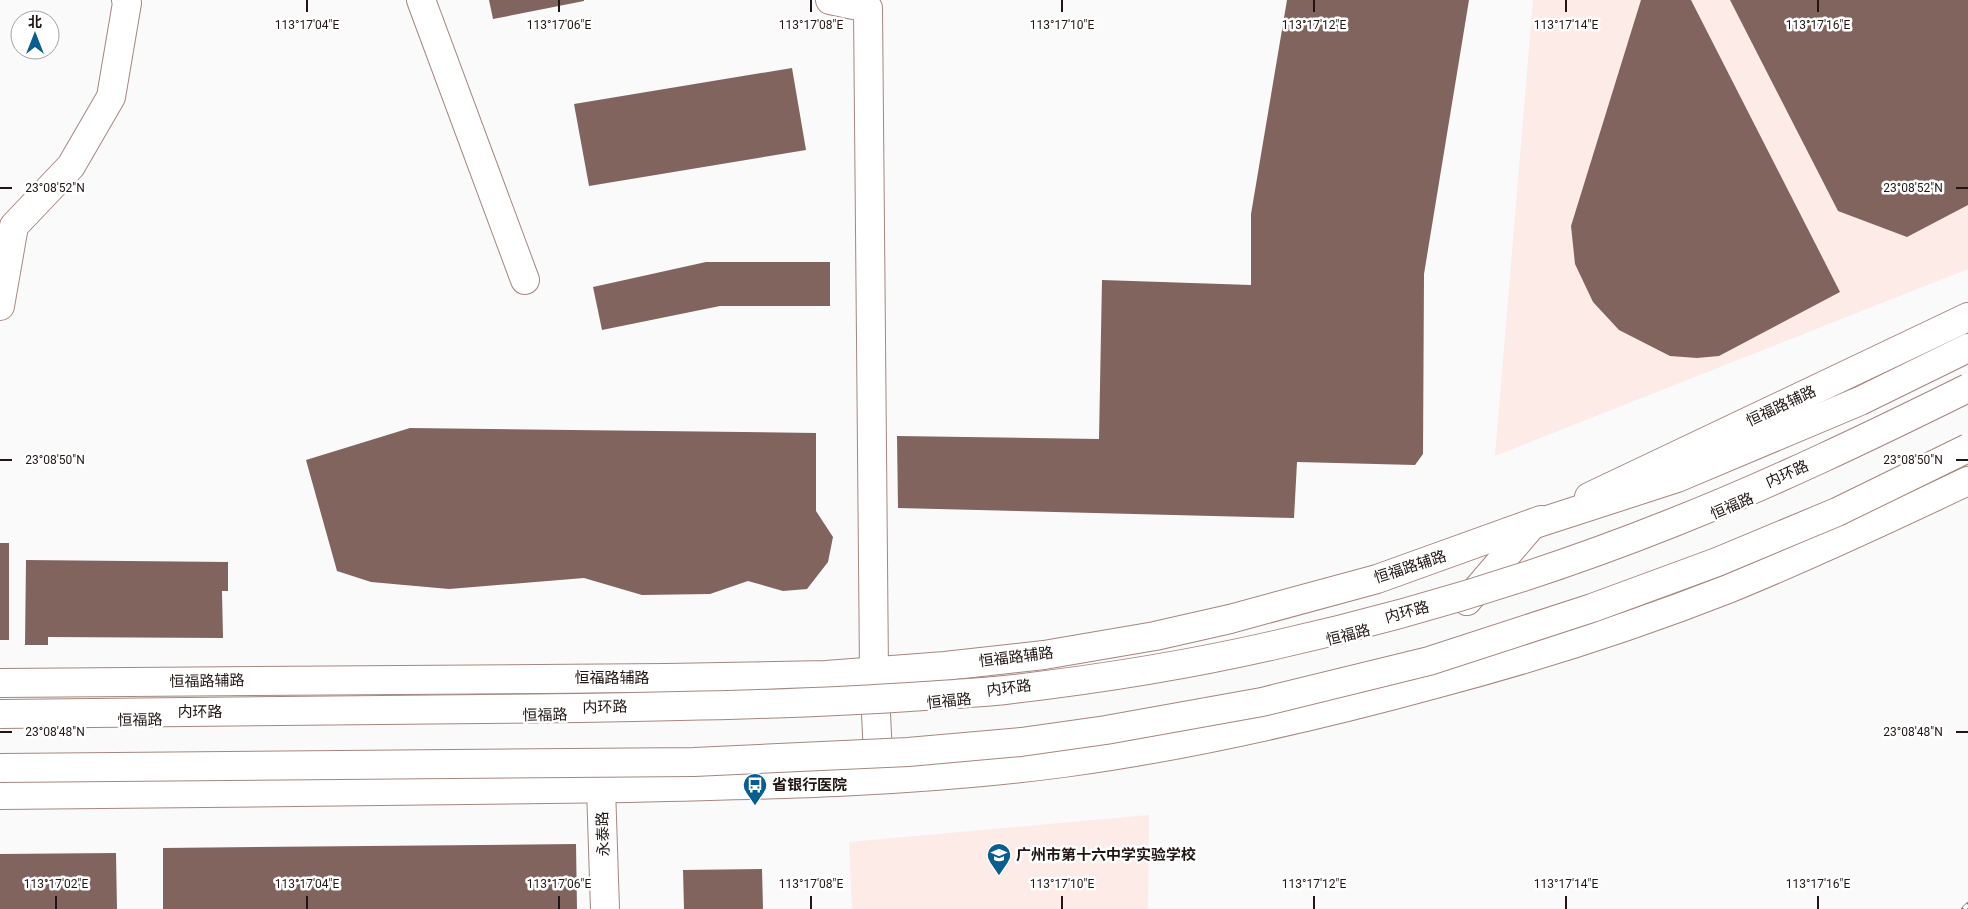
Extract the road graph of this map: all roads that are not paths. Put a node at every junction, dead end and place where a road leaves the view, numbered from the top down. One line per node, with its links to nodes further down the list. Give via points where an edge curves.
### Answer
1 (126, 0): 5 (main road, via 111,97 71,166 14,226)
2 (421, 0): 4 (main road)
3 (830, 0): 15 (main road, via 868,8)
4 (525, 280)
5 (0, 306)
6 (1968, 316): 13 (main road, 恒福路辅路)
7 (1968, 348): 13 (main road, via 1860,401 1677,478)
8 (1968, 388): 18 (main road, 内环路, bridge, via 1877,434 1774,480 1562,563 1414,610 1325,633 1126,673 1001,690 852,701)
9 (1968, 398): 14 (main road, 恒福路, via 1684,526 1545,577)
10 (1968, 441): 20 (main road, via 1783,528 1686,568 1462,645 1277,692 1171,713 936,746)
11 (1968, 448): 22 (main road, bridge, via 1837,512 1717,562 1592,608 1428,661 1262,702 1106,730 1021,742 908,752 694,762)
12 (1968, 481): 23 (main road, via 1828,547 1724,590 1611,632 1493,669 1288,722 1171,746 1060,763)
13 (1532, 525): 14 (main road); 15 (main road, 恒福路辅路, via 1377,578 1230,619 1155,636 1044,655)
14 (1467, 601): 17 (main road, 恒福路, via 1288,650 1186,669 1058,690)
15 (874, 672): 16 (main road, 恒福路辅路, via 666,678); 17 (main road)
16 (0, 683)
17 (875, 708): 19 (main road, 恒福路); 20 (main road)
18 (0, 714)
19 (0, 722)
20 (877, 749): 21 (main road, via 718,756 517,759); 23 (main road)
21 (0, 762)
22 (0, 768)
23 (879, 780): 24 (main road)
24 (601, 788): 25 (main road); 26 (main road, 永泰路)
25 (0, 795)
26 (605, 909)

